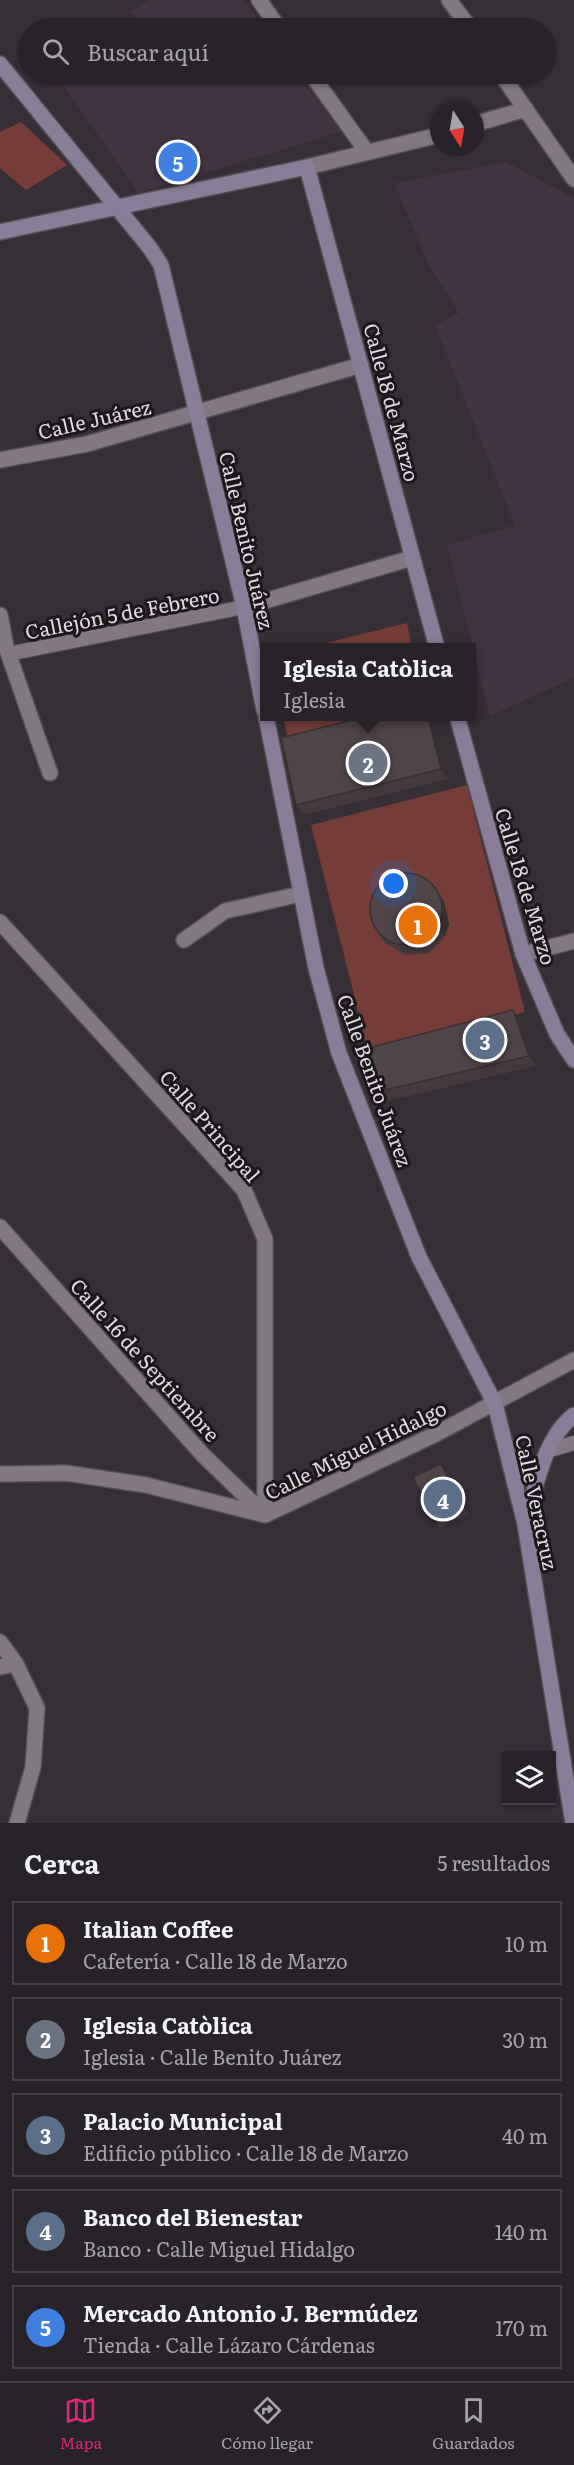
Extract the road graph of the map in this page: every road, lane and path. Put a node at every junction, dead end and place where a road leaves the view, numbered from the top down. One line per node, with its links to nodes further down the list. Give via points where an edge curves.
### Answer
1 (259, 0): 3 (street)
2 (449, 0): 4 (street)
3 (272, 18)
4 (462, 18)
5 (0, 64): 14 (main road, Calle Benito Juárez)
6 (318, 84): 11 (street)
7 (508, 84): 8 (street)
8 (526, 109): 9 (street); 13 (street)
9 (484, 121)
10 (430, 137): 11 (street)
11 (367, 152): 12 (street)
12 (307, 166): 14 (main road); 16 (main road, Calle 18 de Marzo)
13 (574, 179)
14 (118, 208): 15 (main road); 17 (main road, Calle Benito Juárez, via 161,266)
15 (0, 232)
16 (361, 365): 17 (street); 19 (main road, Calle 18 de Marzo)
17 (196, 414): 18 (street, Calle Juárez, via 87,444); 20 (main road, Calle Benito Juárez)
18 (0, 460)
19 (412, 558): 20 (street); 22 (main road, Calle 18 de Marzo)
20 (244, 607): 23 (lane, Callejón 5 de Febrero); 24 (main road, Calle Benito Juárez)
21 (0, 615): 23 (street)
22 (436, 643)
23 (8, 654): 27 (street)
24 (260, 689)
25 (267, 721): 28 (main road, Calle Benito Juárez)
26 (458, 721): 32 (main road, Calle 18 de Marzo)
27 (50, 773)
28 (301, 894): 30 (street, via 225,911); 36 (main road, Calle Benito Juárez, via 339,1053 420,1257)
29 (0, 922): 41 (street, Calle Principal, via 244,1190 265,1239)
30 (184, 940)
31 (574, 942): 32 (street)
32 (523, 954): 33 (main road, Calle 18 de Marzo, via 557,1034)
33 (574, 1060)
34 (0, 1227): 41 (street, Calle 16 de Septiembre, via 203,1455)
35 (574, 1360): 36 (street, Calle Miguel Hidalgo)
36 (495, 1404): 41 (street, Calle Miguel Hidalgo); 42 (main road, Calle Veracruz)
37 (574, 1415): 39 (main road, via 556,1434)
38 (574, 1443): 39 (lane)
39 (548, 1451): 42 (main road)
40 (0, 1474): 41 (street, Calle Miguel Hidalgo, via 66,1473 146,1485)
41 (265, 1515)
42 (525, 1524): 47 (main road, Calle Veracruz)
43 (0, 1642): 44 (street)
44 (16, 1664): 45 (street); 46 (street, via 37,1708 33,1767)
45 (0, 1667)
46 (16, 1823)
47 (573, 1823)

